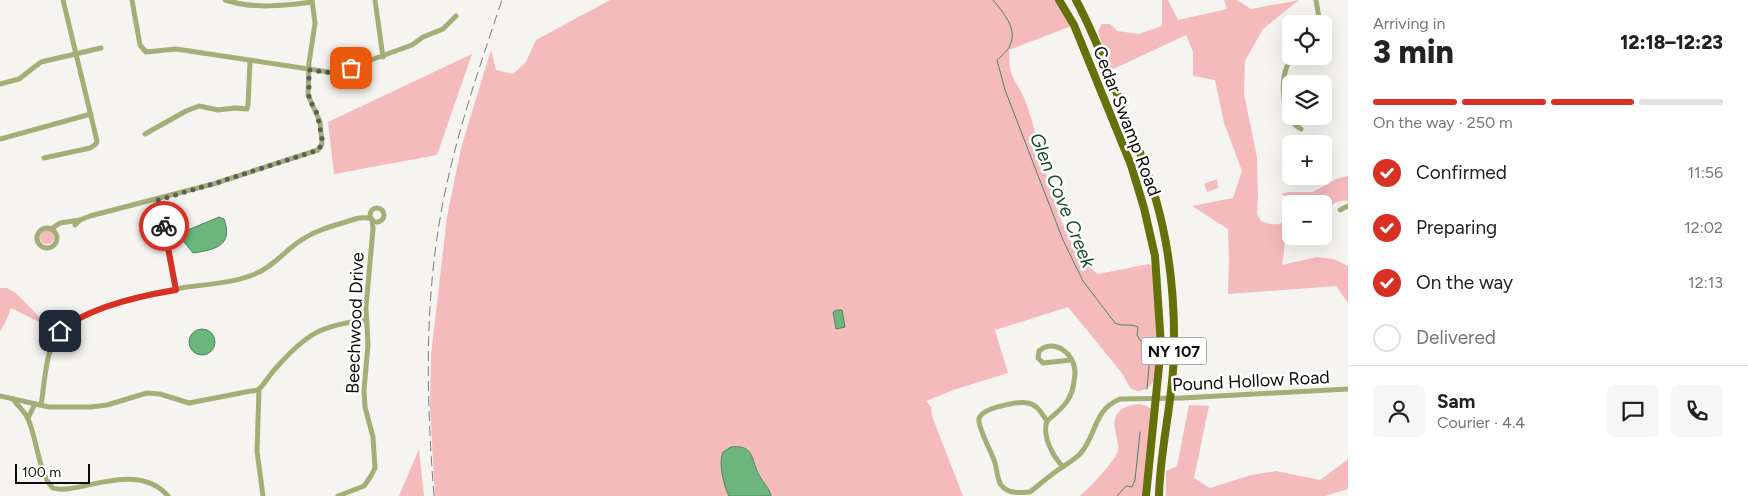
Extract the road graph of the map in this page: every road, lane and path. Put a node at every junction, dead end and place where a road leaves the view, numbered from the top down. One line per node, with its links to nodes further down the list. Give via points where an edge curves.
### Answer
1 (64, 0): 12 (street)
2 (132, 0): 14 (street, via 140,45 146,52 176,49)
3 (225, 0): 8 (street, via 265,7)
4 (375, 0): 13 (street)
5 (1059, 0): 22 (main road, Cedar Swamp Road / NY 107, via 1074,26)
6 (1076, 0): 20 (main road, Cedar Swamp Road / NY 107)
7 (1316, 0): 9 (street)
8 (312, 1): 16 (street, via 315,24)
9 (1318, 15)
10 (456, 16): 13 (street, via 443,29)
11 (101, 48): 12 (street)
12 (77, 54): 17 (street, via 41,62 19,79); 18 (street)
13 (383, 57): 16 (street, via 335,73)
14 (250, 61): 16 (street); 21 (street, via 247,109 218,110 199,106)
15 (1287, 65): 19 (street, via 1283,93 1292,123)
16 (309, 70): 25 (street, via 309,99 317,113 322,138 318,150)
17 (0, 84)
18 (91, 114): 23 (street); 24 (street, via 97,141 94,146)
19 (1301, 129)
20 (1132, 132): 22 (main road); 27 (main road, Cedar Swamp Road / NY 107)
21 (145, 134)
22 (1120, 137): 32 (main road, Cedar Swamp Road / NY 107, via 1144,208)
23 (0, 139)
24 (44, 158)
25 (158, 200): 29 (street); 33 (street)
26 (1348, 206): 28 (street)
27 (1158, 207): 32 (main road, via 1152,210 1151,215 1157,242); 41 (main road, Cedar Swamp Road / NY 107, via 1173,306 1174,355)
28 (1340, 210)
29 (80, 220): 30 (street); 31 (street, via 60,223)
30 (75, 225)
31 (51, 229): 31 (street, via 45,228 38,233 37,239 42,247 49,248 55,244 56,234)
32 (1154, 252): 40 (main road, Cedar Swamp Road / NY 107, via 1161,346)
33 (176, 290): 34 (street, Beechwood Drive, via 253,275 315,232 363,217 372,219 373,230); 43 (street, via 98,310 60,331 51,347)
34 (366, 320): 36 (street, via 341,323 308,336); 50 (street, Beechwood Drive, via 368,345 364,390 375,468 364,486)
35 (1071, 360): 35 (street, via 1057,346 1039,351 1038,358 1044,363); 45 (street, via 1075,371 1072,393)
36 (259, 389): 43 (street, via 194,403 147,393 91,407); 49 (street, via 257,451)
37 (1348, 389): 41 (street, Pound Hollow Road)
38 (0, 396): 39 (street)
39 (12, 399): 42 (street); 44 (street)
40 (1156, 399): 41 (street, Pound Hollow Road); 46 (street, Pound Hollow Road, via 1132,398 1112,402 1099,417 1087,445 1076,458); 52 (main road, Cedar Swamp Road / NY 107)
41 (1170, 399): 53 (main road, Cedar Swamp Road / NY 107)
42 (35, 404): 43 (street); 44 (street)
43 (41, 406)
44 (28, 418): 48 (street, via 45,478 58,492 72,493 143,482 160,487)
45 (1047, 421): 46 (street, via 1049,445); 47 (street, via 1037,407 1028,403 994,408 979,418 1001,485)
46 (1063, 466): 47 (street, via 1030,492)
47 (1016, 494): 51 (street)
48 (168, 496)
49 (263, 496)
50 (338, 496)
51 (1007, 496)
52 (1146, 496)
53 (1159, 496)

